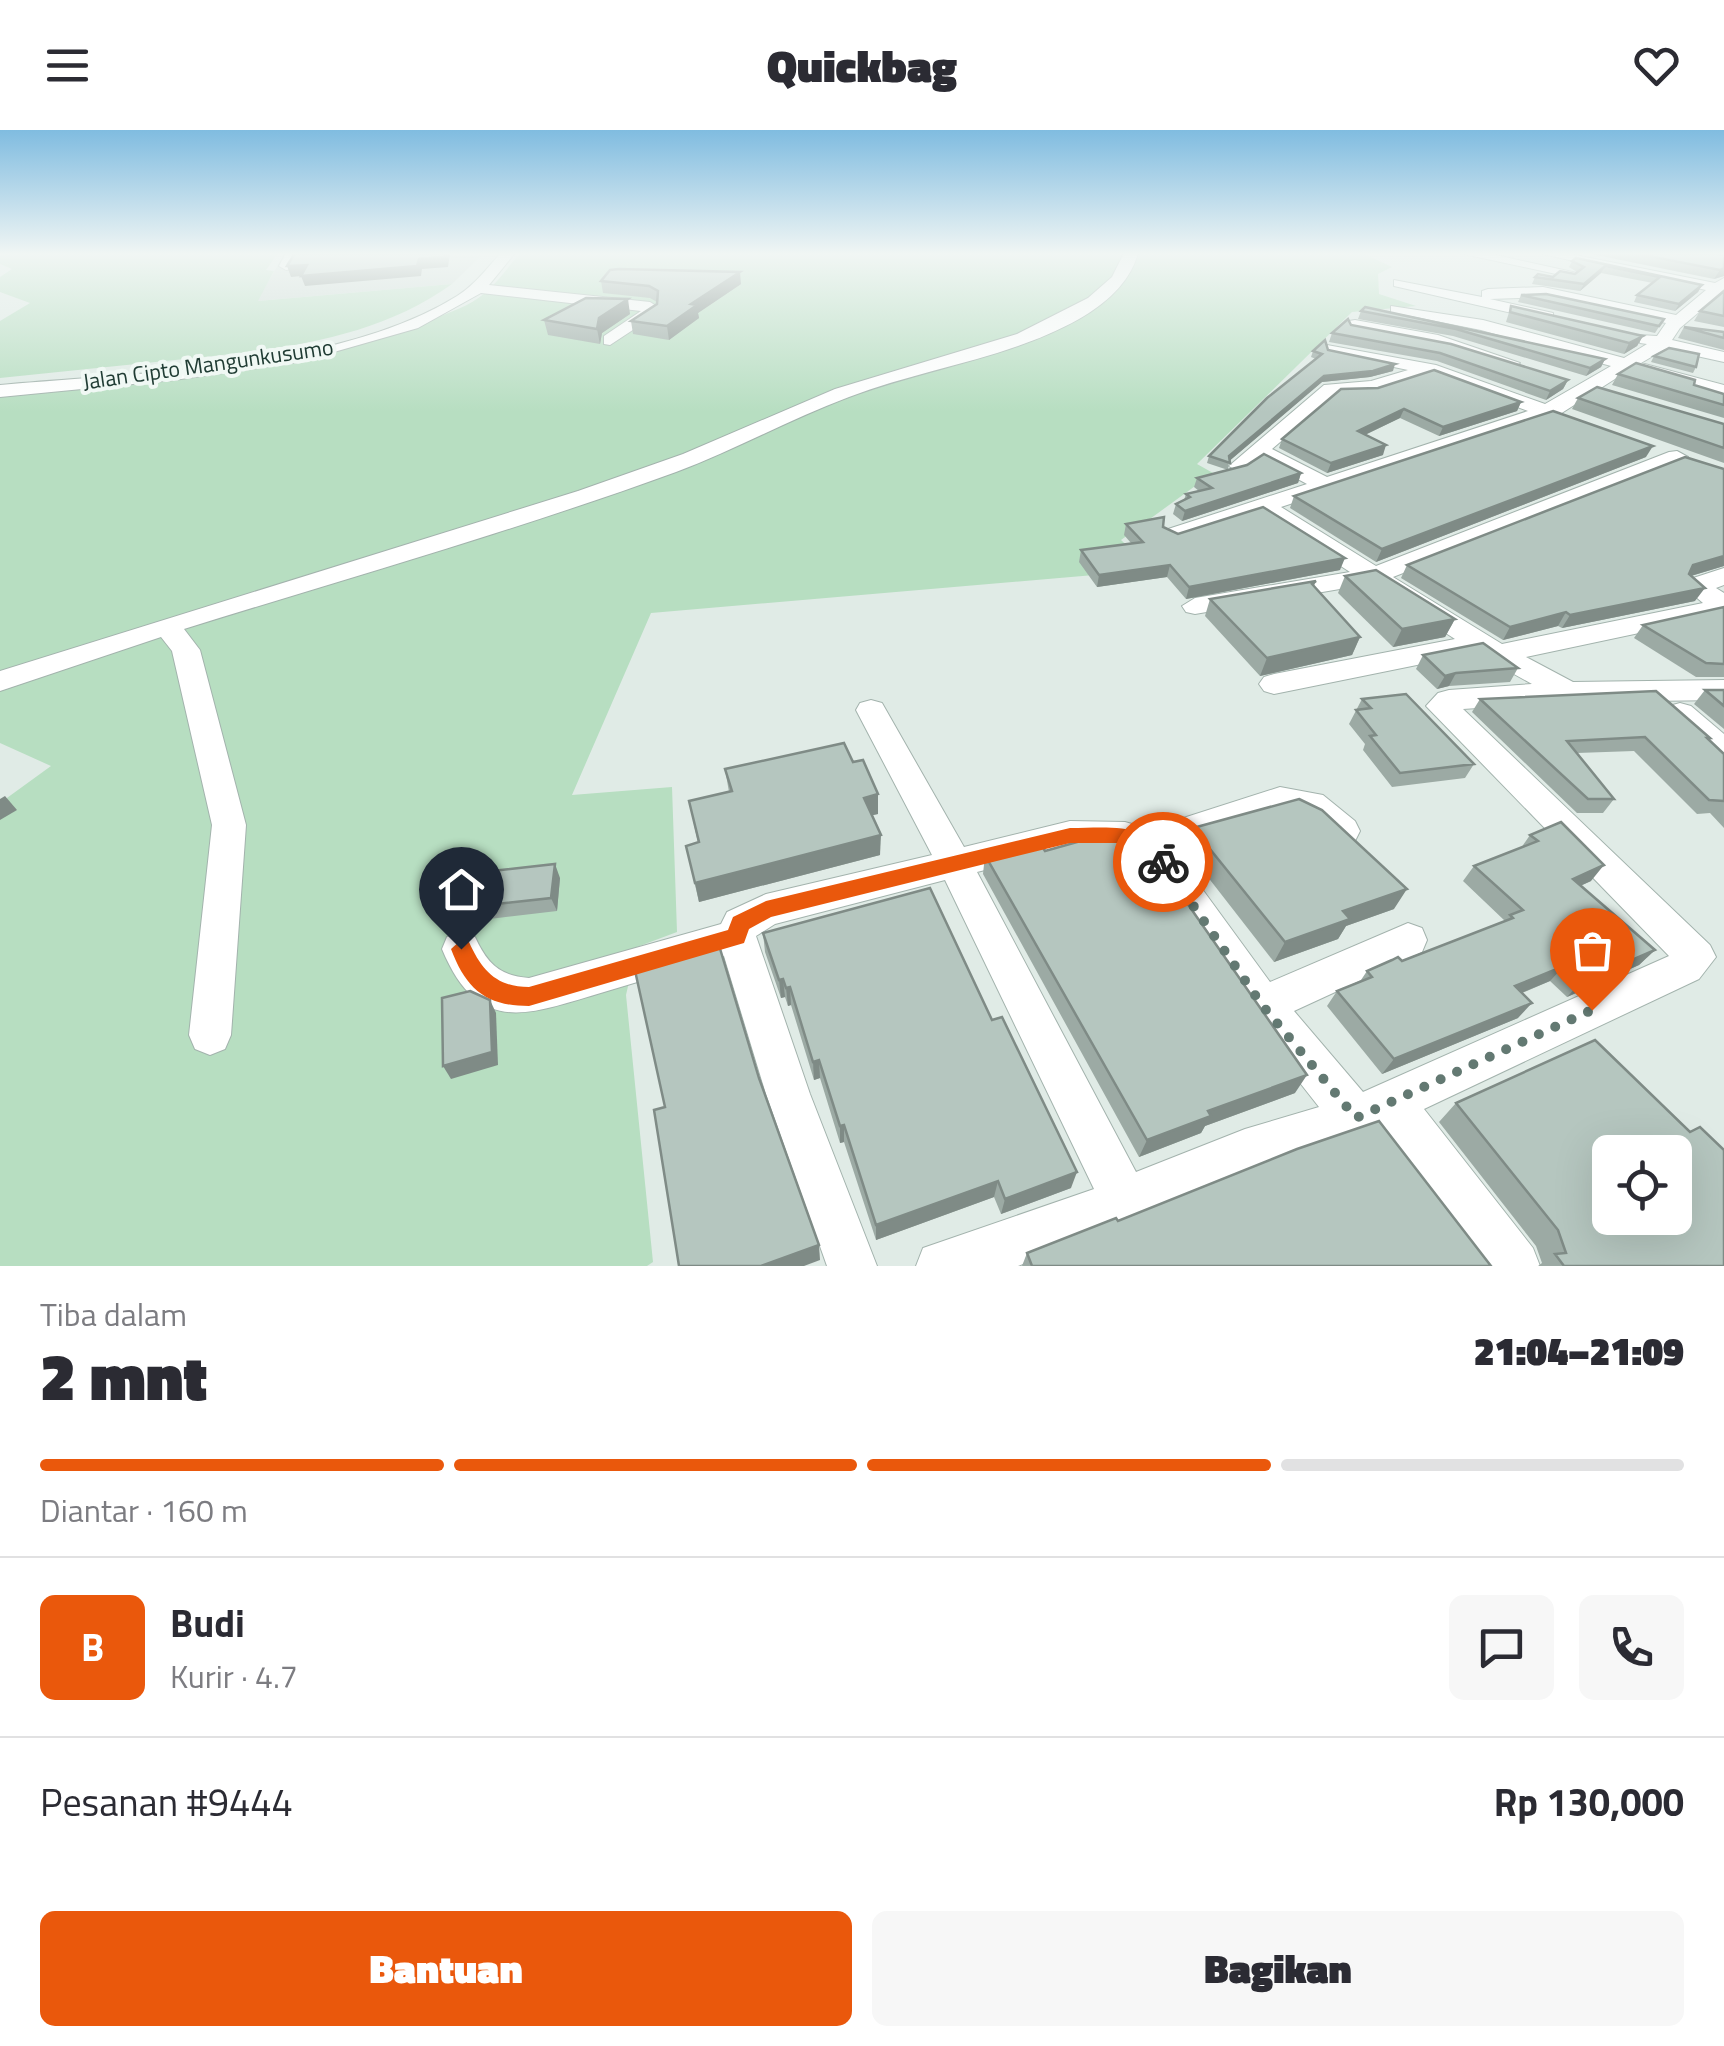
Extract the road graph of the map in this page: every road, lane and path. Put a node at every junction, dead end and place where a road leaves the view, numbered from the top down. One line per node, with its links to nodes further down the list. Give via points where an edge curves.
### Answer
1 (427, 306): 20 (street, Jalan Cipto Mangunkusumo, via 332,340)
2 (446, 306): 22 (street, Jalan Cipto Mangunkusumo, via 344,346)
3 (650, 306): 15 (street, via 649,314)
4 (1086, 306): 34 (street, via 1042,331 841,393 652,473)
5 (1478, 306): 10 (street)
6 (1502, 306): 11 (street)
7 (1591, 306): 13 (street)
8 (1698, 306): 13 (street)
9 (1397, 309): 10 (street)
10 (1470, 322): 18 (street)
11 (1571, 322)
12 (1355, 324): 21 (street, via 1452,344)
13 (1676, 329): 14 (street); 17 (street); 18 (street)
14 (1626, 334)
15 (610, 340)
16 (1333, 348): 19 (street)
17 (1724, 357)
18 (1627, 365): 21 (street); 23 (street)
19 (1430, 370): 25 (street); 27 (street, via 1373,387 1331,389 1264,459)
20 (0, 381)
21 (1586, 388): 24 (street); 25 (street)
22 (0, 391)
23 (1724, 391)
24 (1620, 398)
25 (1557, 414): 27 (street)
26 (1640, 444): 30 (street, via 1685,460)
27 (1325, 485): 28 (street)
28 (1262, 505): 29 (street); 30 (street)
29 (1174, 536)
30 (1375, 576): 32 (street); 35 (street)
31 (1724, 576): 33 (street, via 1696,586)
32 (1195, 606)
33 (1724, 606): 35 (street)
34 (169, 628): 36 (street); 50 (street, via 186,650 229,825)
35 (1490, 648): 37 (street); 39 (street)
36 (0, 680)
37 (1274, 684)
38 (1724, 690): 40 (street)
39 (1568, 692): 40 (street); 51 (street, via 1449,700 1441,706 1696,957)
40 (1655, 692): 42 (street)
41 (871, 710): 45 (street)
42 (1724, 751)
43 (1149, 844): 44 (street, via 1296,800 1324,811); 45 (street, via 1125,836 1070,835); 49 (street)
44 (1364, 852)
45 (955, 864): 46 (street, via 766,910 740,923); 52 (street)
46 (737, 936): 48 (street, via 529,996 503,996 484,984); 53 (street)
47 (1408, 940): 49 (street)
48 (461, 949)
49 (1262, 1005): 51 (street)
50 (210, 1036)
51 (1372, 1110): 52 (street); 55 (street)
52 (1124, 1201): 54 (street)
53 (852, 1266)
54 (942, 1266)
55 (1515, 1266)

